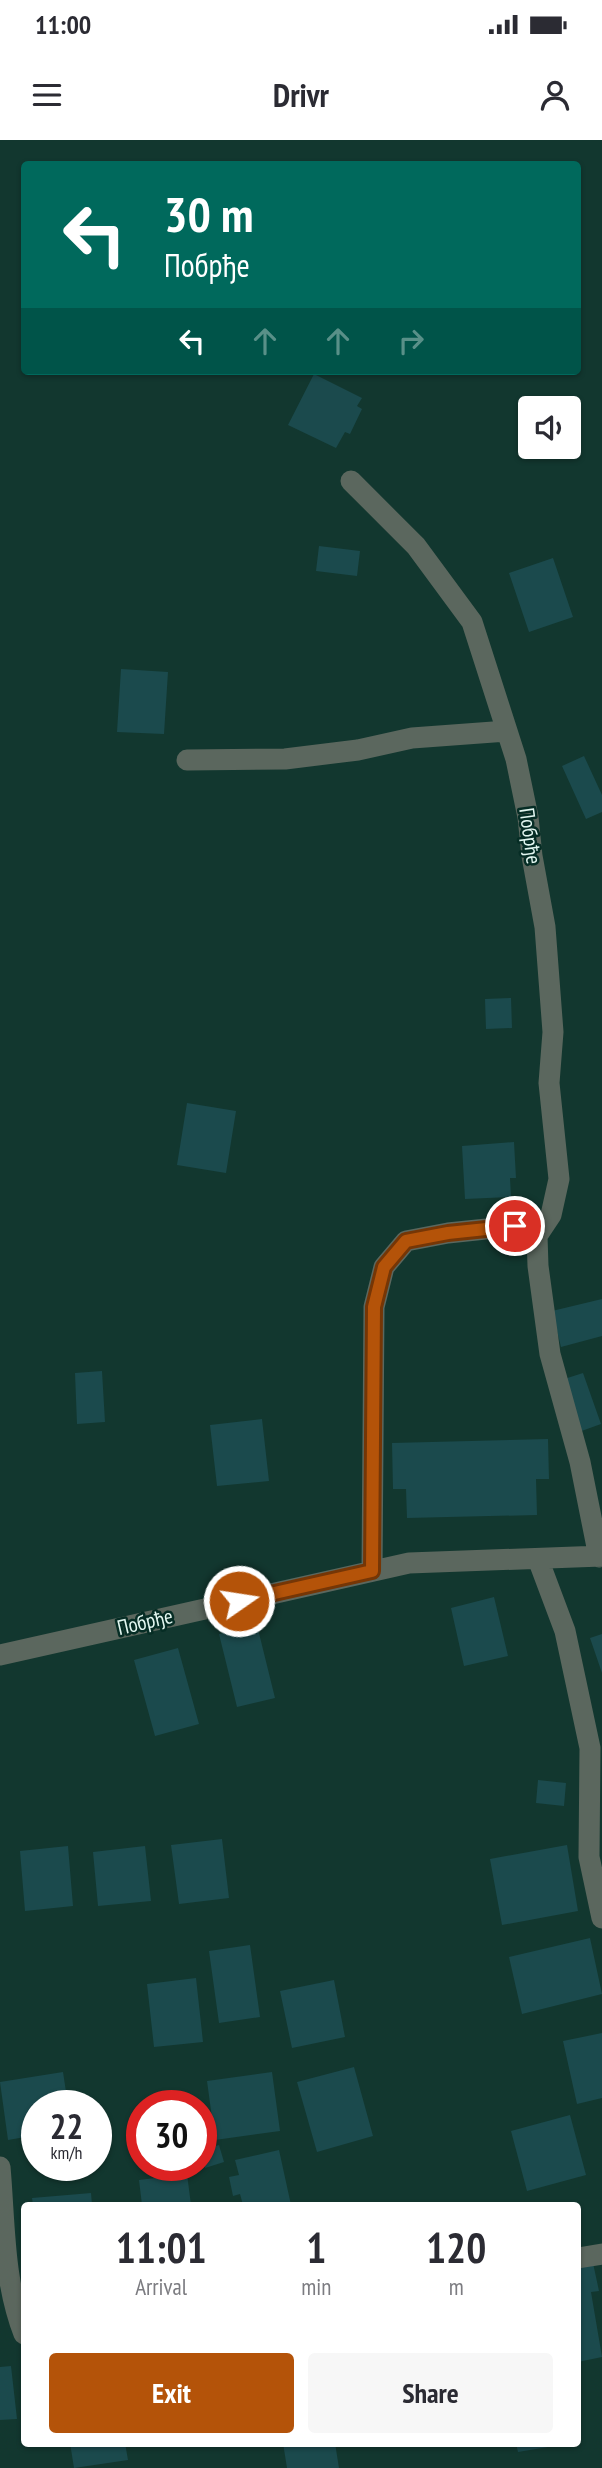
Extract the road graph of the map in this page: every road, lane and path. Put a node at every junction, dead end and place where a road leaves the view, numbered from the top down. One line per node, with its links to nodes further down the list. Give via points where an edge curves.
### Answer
1 (351, 481): 2 (street, Побрђе, via 416,546 472,622)
2 (507, 731): 3 (street, via 412,738 285,759); 4 (street, Побрђе, via 528,817 545,927 552,1032 549,1083 559,1179 551,1215)
3 (187, 760)
4 (537, 1236): 5 (street, Побрђе, via 550,1354); 7 (street, via 515,1226 406,1241 384,1267 374,1307)
5 (601, 1557): 6 (street, Побрђе)
6 (538, 1559): 7 (street, Побрђе, via 409,1563); 9 (street, via 565,1632 590,1748 589,1857)
7 (372, 1571): 8 (street, Побрђе)
8 (0, 1655)
9 (602, 1918)
10 (0, 2166): 13 (street, via 6,2265)
11 (602, 2254): 12 (street)
12 (581, 2258)
13 (21, 2326)

